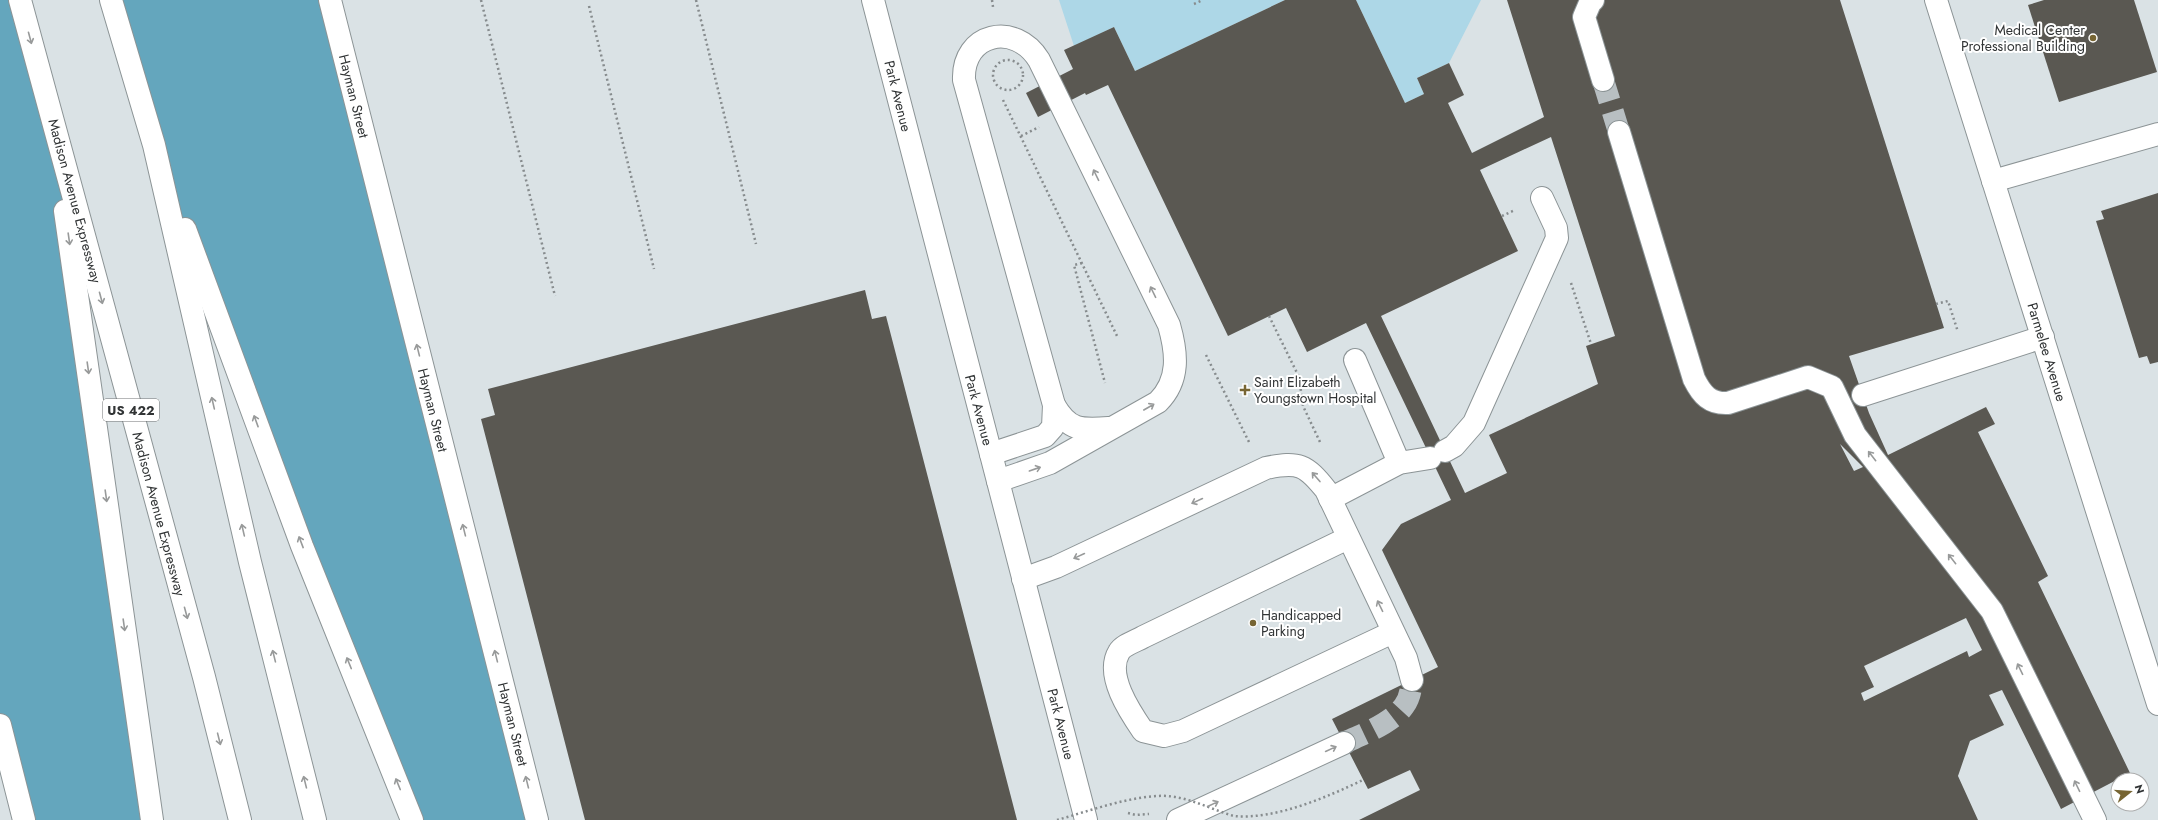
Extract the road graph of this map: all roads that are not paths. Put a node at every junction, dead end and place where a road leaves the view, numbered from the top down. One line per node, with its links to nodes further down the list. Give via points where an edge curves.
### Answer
1 (20, 0): 8 (main road, Madison Avenue Expressway / US 422, one-way to 8)
2 (111, 0): 11 (main road)
3 (330, 0): 35 (main road, Hayman Street, one-way to 3)
4 (873, 0): 19 (main road, Park Avenue)
5 (1593, 0): 7 (main road, via 1584,17)
6 (1936, 0): 12 (main road, Parmelee Avenue)
7 (1603, 80)
8 (52, 117): 31 (main road, one-way to 31); 32 (main road, Madison Avenue Expressway / US 422, one-way to 32, via 204,677)
9 (1619, 132): 38 (main road, one-way to 9, via 1992,611 1855,435 1832,387 1808,377 1719,404 1709,400 1701,392 1694,379)
10 (2158, 134): 12 (main road)
11 (154, 145): 33 (main road, one-way to 11, via 250,562); 34 (main road, one-way to 11, via 302,546)
12 (1993, 181): 14 (main road, Parmelee Avenue)
13 (1542, 198): 20 (main road, via 1556,228 1557,238 1474,423 1454,446 1438,454)
14 (2043, 337): 16 (main road); 27 (main road, Parmelee Avenue)
15 (1355, 360): 20 (main road)
16 (1863, 395)
17 (1054, 405): 18 (main road, via 1062,419 1073,427 1090,430); 18 (main road, one-way to 17, via 1158,402 1165,395 1176,369 1174,343 1169,325 1033,50 1015,38 994,37 985,40 970,53 963,71 964,80); 19 (main road, via 1053,427 1045,436)
18 (1112, 428): 21 (main road, one-way to 18, via 1050,463)
19 (991, 454): 21 (main road, Park Avenue)
20 (1399, 463): 22 (main road)
21 (998, 481): 24 (main road, Park Avenue)
22 (1330, 499): 23 (main road); 24 (main road, one-way to 24, via 1312,473 1294,465 1266,468 1056,567)
23 (1348, 538): 25 (main road, one-way to 23); 25 (main road, via 1120,650 1114,664 1116,678 1130,712 1143,732 1164,736 1183,731)
24 (1023, 579): 36 (main road, Park Avenue)
25 (1393, 632): 26 (main road, via 1406,658)
26 (1412, 680)
27 (2158, 704)
28 (0, 725): 30 (main road)
29 (1344, 743): 37 (main road, one-way to 29)
30 (24, 820)
31 (152, 820)
32 (240, 820)
33 (315, 820)
34 (412, 820)
35 (537, 820)
36 (1086, 820)
37 (1178, 820)
38 (2095, 820)

